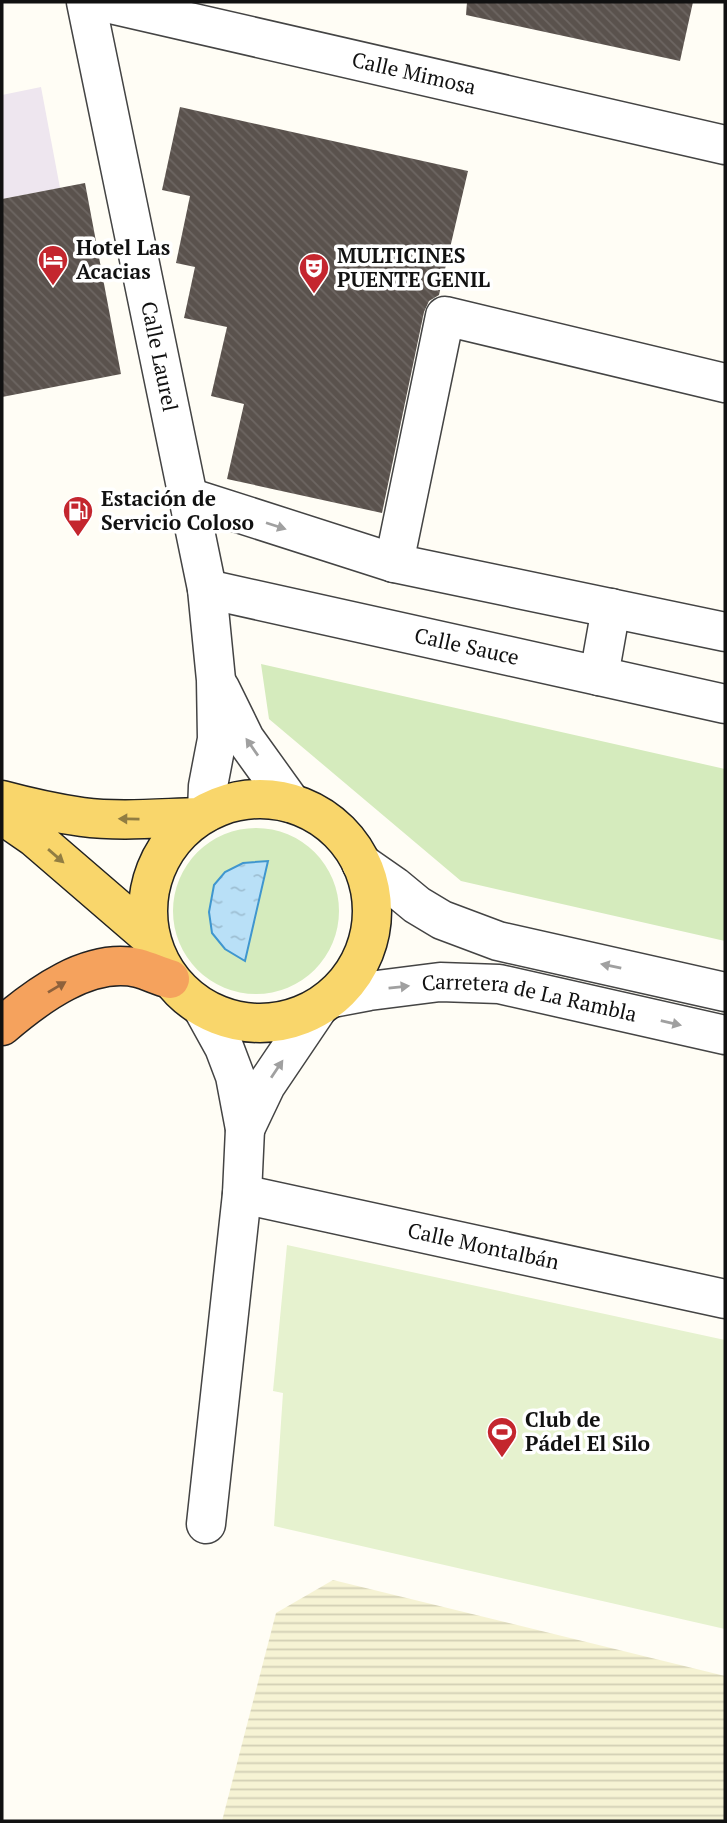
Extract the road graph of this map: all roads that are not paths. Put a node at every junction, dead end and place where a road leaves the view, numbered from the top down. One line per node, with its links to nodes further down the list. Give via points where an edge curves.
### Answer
1 (86, 2): 5 (street, Calle Laurel)
2 (102, 2): 3 (street, Calle Mimosa)
3 (725, 145)
4 (725, 383): 6 (street, via 444,316)
5 (188, 497): 6 (street, one-way to 6); 7 (street, Calle Laurel)
6 (394, 564): 8 (street)
7 (207, 589): 10 (street, Calle Sauce); 11 (street, Calle Laurel)
8 (611, 608): 9 (street); 10 (street)
9 (725, 632)
10 (600, 676): 12 (street, Calle Sauce)
11 (216, 680): 14 (street, one-way to 11, via 245,738); 15 (street, Calle Laurel, via 217,739)
12 (725, 705)
13 (2, 800): 15 (main road, one-way to 13, via 84,817)
14 (291, 803): 15 (main road, via 233,802); 17 (main road, via 333,825)
15 (202, 814): 18 (main road, via 173,840 155,869 147,903)
16 (2, 815): 18 (main road, one-way to 18)
17 (362, 863): 20 (street, Carretera de La Rambla, one-way to 17, via 498,941 442,920); 21 (main road, via 372,898 370,936 356,970)
18 (150, 937): 19 (main road)
19 (170, 979): 22 (main road); 23 (highway, one-way to 19, via 57,986 87,971 111,966 138,968)
20 (725, 992)
21 (325, 1003): 22 (main road, via 281,1023 241,1023); 24 (street, Carretera de La Rambla, one-way to 24, via 369,990 440,982 499,984); 25 (street, one-way to 21, via 266,1085)
22 (203, 1009): 25 (street, via 235,1076)
23 (2, 1026)
24 (725, 1035)
25 (245, 1129): 26 (street)
26 (242, 1194): 27 (street, Calle Montalbán); 28 (street)
27 (725, 1299)
28 (206, 1524)

